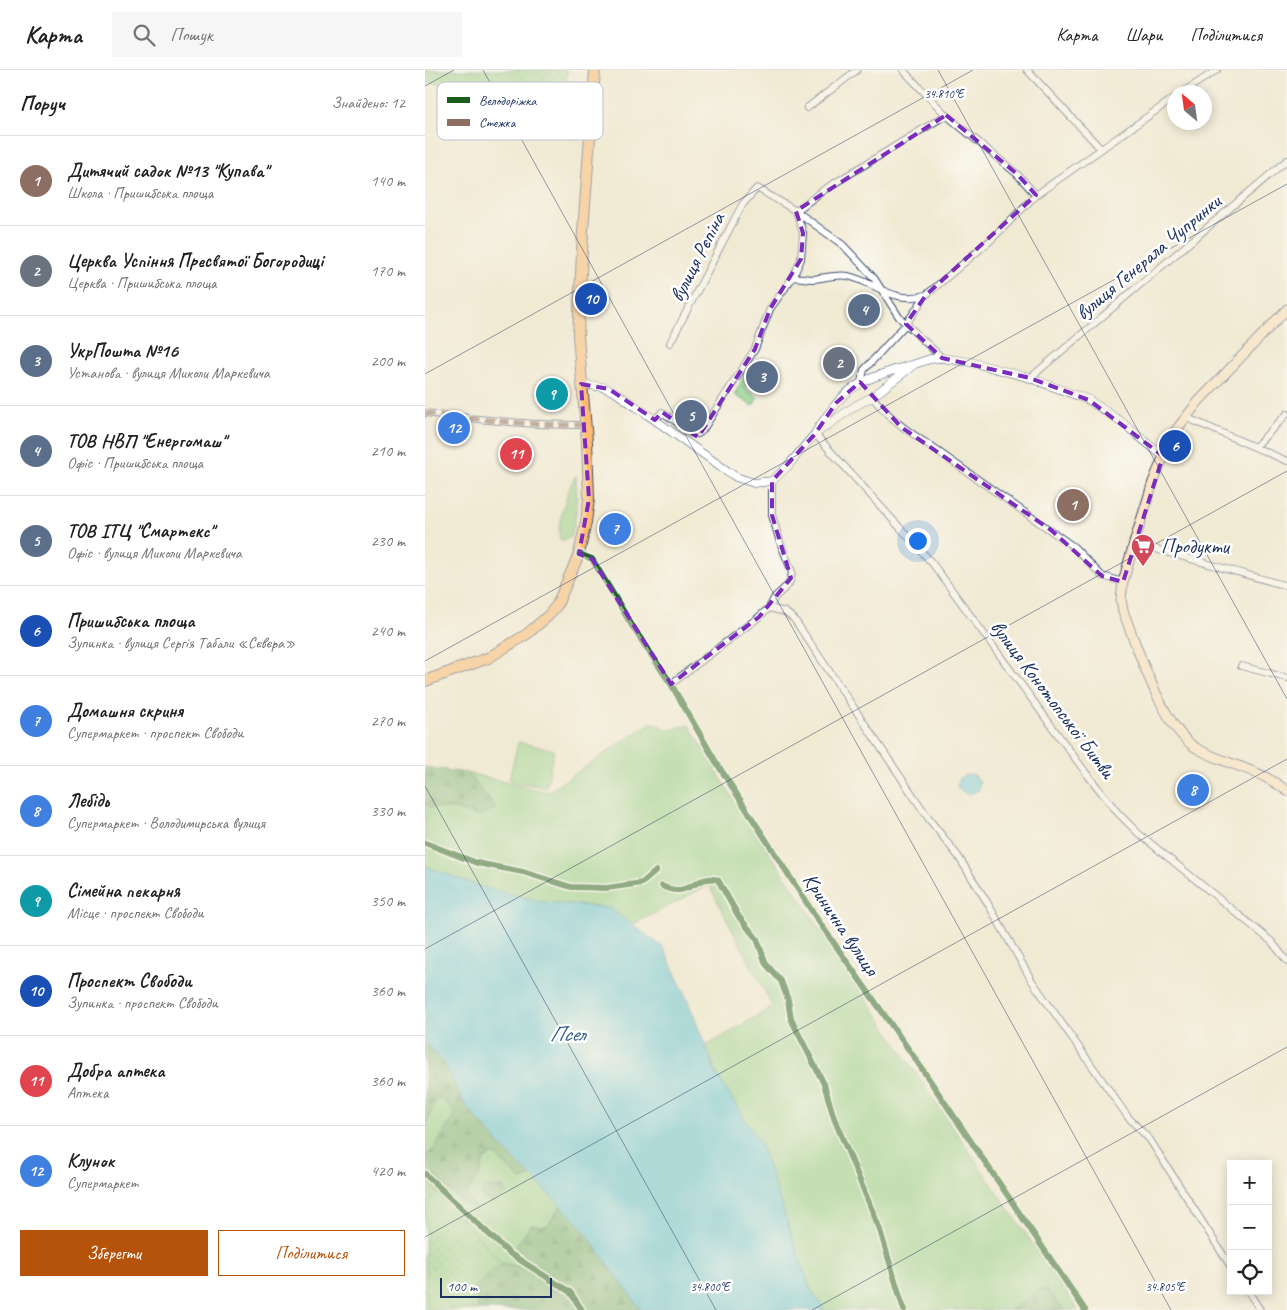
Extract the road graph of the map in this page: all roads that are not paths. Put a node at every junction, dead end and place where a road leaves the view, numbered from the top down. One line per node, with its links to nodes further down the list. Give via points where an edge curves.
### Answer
1 (857, 70): 8 (street)
2 (903, 70): 9 (street)
3 (1027, 70): 11 (street)
4 (1217, 70): 5 (street)
5 (1207, 72): 6 (street)
6 (1191, 85)
7 (1167, 104): 11 (street)
8 (807, 108)
9 (945, 115): 13 (street, via 1017,174); 14 (street, via 825,189)
10 (590, 140): 25 (main road, via 578,322)
11 (1101, 149): 13 (street)
12 (1287, 160): 23 (street, вулиця Генерала Чупринки)
13 (1036, 196): 17 (street, via 991,240)
14 (796, 211): 15 (street, via 803,245); 16 (street, via 843,246); 20 (street, вулиця Рєпіна, via 757,188 742,206)
15 (793, 277): 16 (street, via 811,279 838,275); 30 (street, via 770,309 755,349 702,432 692,433 662,412)
16 (882, 290): 17 (street, via 912,299); 19 (street, via 893,310)
17 (926, 295): 19 (street)
18 (1287, 309): 29 (main road)
19 (906, 324): 21 (street); 24 (street, via 864,370)
20 (670, 343)
21 (942, 358): 22 (street); 23 (street, via 971,362)
22 (915, 364): 24 (street); 26 (street)
23 (1030, 378): 34 (street, via 1089,400)
24 (861, 382): 32 (street, via 836,403)
25 (581, 384): 30 (street, via 609,388); 31 (main road)
26 (872, 397): 32 (street); 39 (street, via 901,427 1074,547 1096,572)
27 (426, 413): 31 (street, via 482,420)
28 (1287, 414): 33 (street)
29 (1185, 417): 33 (street); 34 (main road)
30 (655, 420): 36 (street, via 737,476 754,482)
31 (586, 425): 38 (main road, via 589,499)
32 (815, 434): 36 (street); 47 (street, вулиця Конотопської Битви, via 932,563 1118,813 1138,833 1271,940)
33 (1255, 447): 35 (street)
34 (1163, 456): 37 (main road)
35 (1287, 461)
36 (772, 480): 41 (street, via 774,526 792,572 789,584)
37 (1134, 543): 39 (main road); 40 (street)
38 (579, 554): 44 (main road, via 557,605 527,634 488,658); 45 (street, Кринична вулиця, via 592,559)
39 (1123, 582): 46 (main road, via 1121,600 1126,618 1155,689 1184,739 1206,754 1256,772)
40 (1287, 586)
41 (769, 608): 45 (street); 48 (street, via 785,612 794,619 929,819 958,856 1032,981 1128,1117 1150,1140)
42 (1241, 666): 43 (street)
43 (1287, 678)
44 (425, 681)
45 (671, 684): 50 (street, Кринична вулиця, via 716,762 817,919)
46 (1287, 791)
47 (1287, 961)
48 (1227, 1261)
49 (1251, 1295): 51 (street)
50 (1085, 1310)
51 (1260, 1310)

